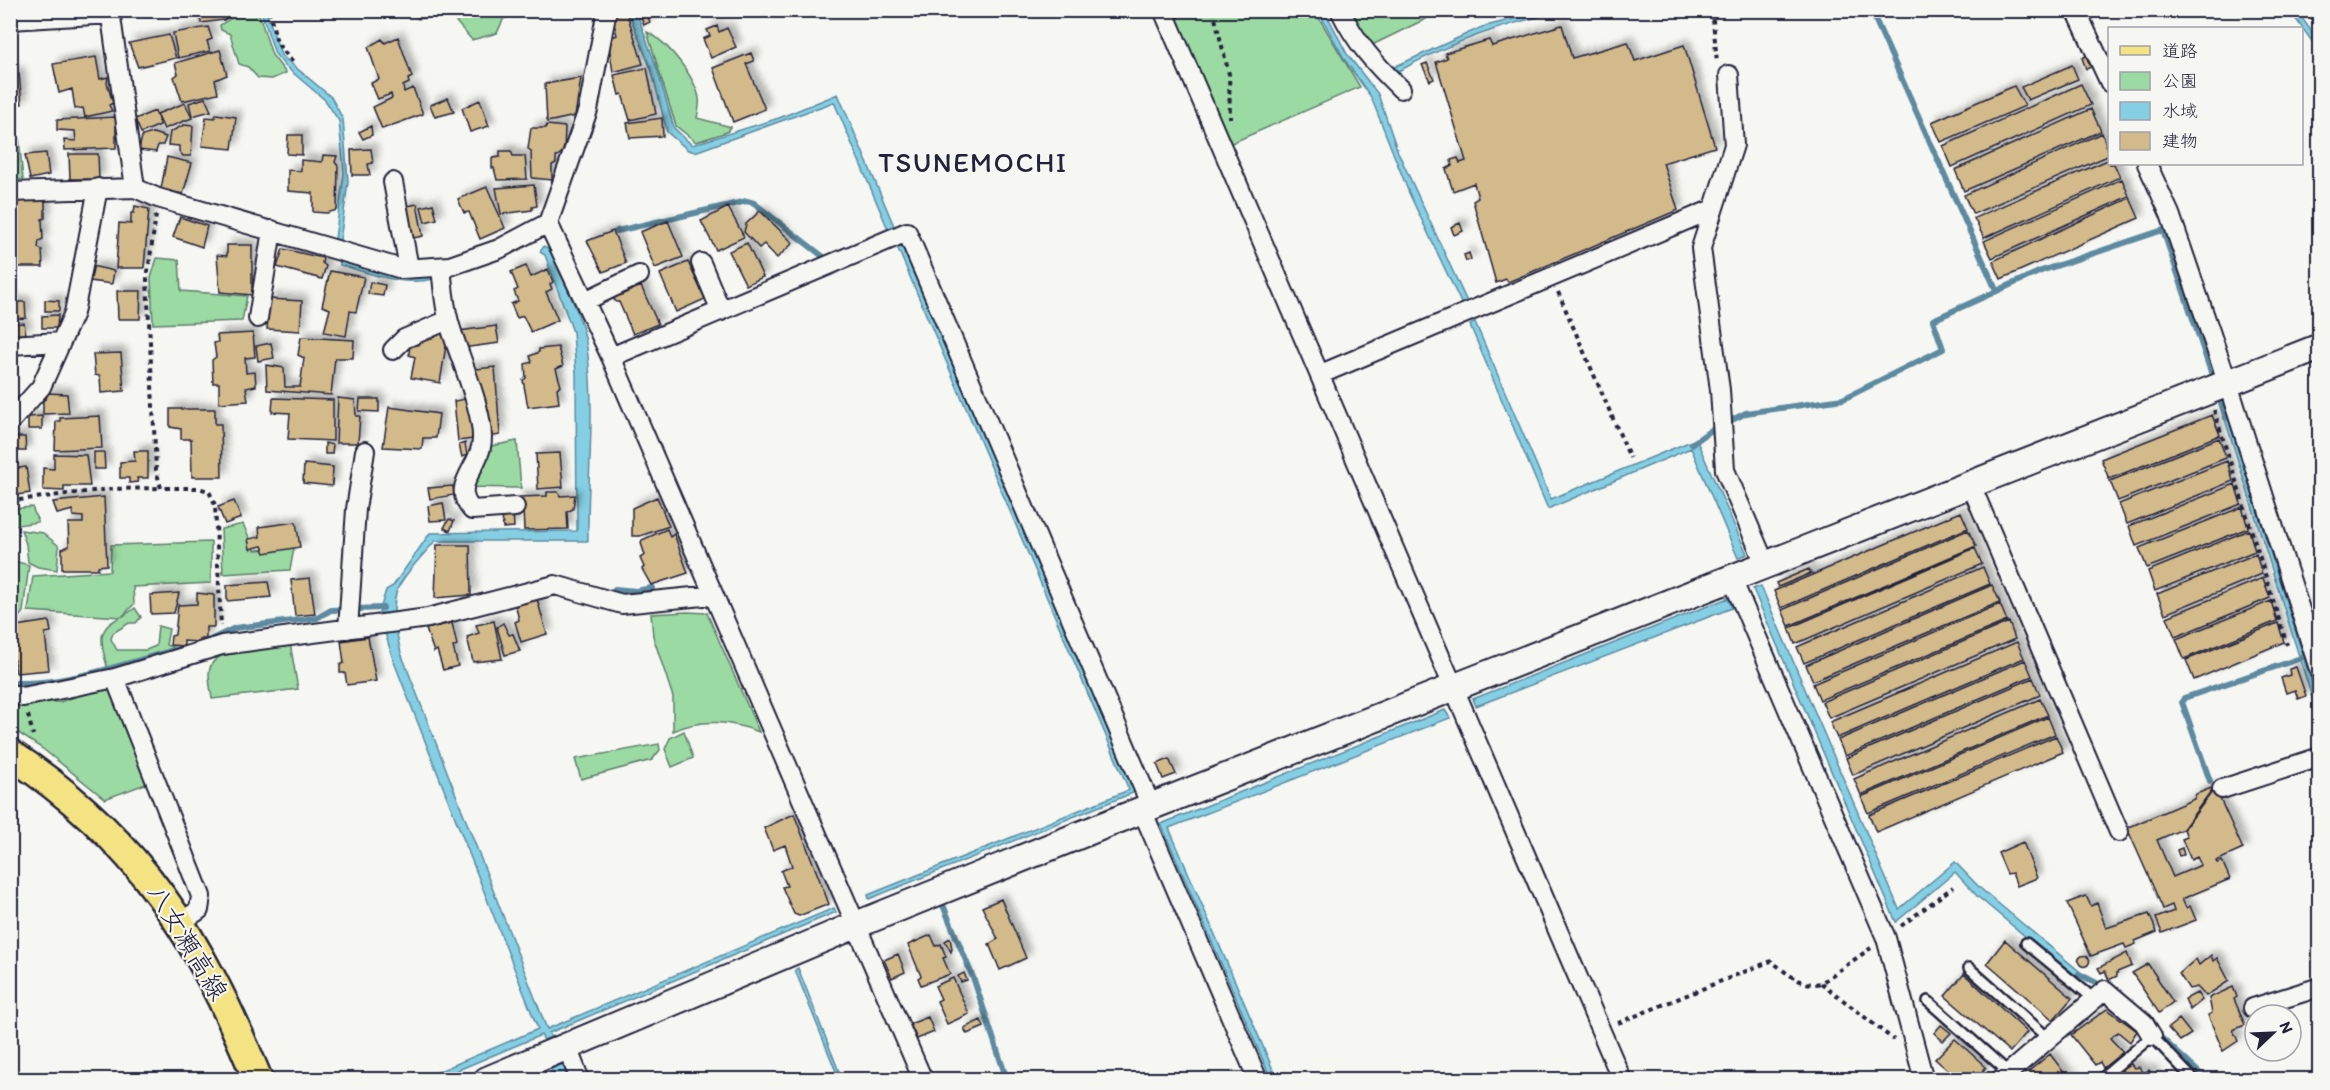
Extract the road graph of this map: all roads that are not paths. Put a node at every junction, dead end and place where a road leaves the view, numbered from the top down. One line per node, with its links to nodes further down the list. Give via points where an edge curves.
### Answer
1 (608, 10): 16 (street, via 588,110)
2 (1163, 10): 31 (street)
3 (1340, 10): 9 (street, via 1369,59)
4 (2076, 10): 8 (street)
5 (111, 12): 6 (street); 13 (street)
6 (10, 20)
7 (1729, 79): 15 (street, via 1734,145)
8 (2108, 81)
9 (1401, 89)
10 (2146, 165): 32 (street, via 2170,214)
11 (393, 182): 20 (street)
12 (98, 188): 13 (street); 14 (street); 26 (street, via 74,313)
13 (135, 188): 17 (street)
14 (10, 192)
15 (1713, 209): 31 (street); 37 (street, via 1701,248 1720,390 1725,470)
16 (549, 223): 19 (street, via 499,249); 22 (street)
17 (272, 230): 20 (street); 24 (street)
18 (701, 263): 23 (street)
19 (441, 267): 20 (street); 25 (street)
20 (409, 268)
21 (639, 275): 22 (street)
22 (585, 301): 30 (street)
23 (721, 311): 30 (street); 48 (street, via 907,232)
24 (258, 318)
25 (448, 320): 29 (street, via 404,339); 36 (street, via 477,405 482,447 462,488 465,501 472,510)
26 (60, 342): 27 (street); 33 (street, via 40,387)
27 (10, 345)
28 (2319, 347): 32 (street)
29 (393, 350)
30 (611, 357): 39 (street)
31 (1321, 374): 43 (street)
32 (2218, 388): 35 (street); 41 (street)
33 (10, 422)
34 (365, 451): 40 (street, via 356,509)
35 (1971, 485): 37 (street); 49 (street)
36 (515, 507)
37 (1766, 566): 38 (street)
38 (1732, 579): 43 (street); 68 (street, via 1886,938)
39 (713, 595): 40 (street, via 622,604 555,585 428,618); 51 (street)
40 (348, 629): 42 (street, via 222,645)
41 (2319, 672)
42 (115, 678): 44 (street, via 23,696); 50 (street, via 201,896 199,910)
43 (1453, 688): 48 (street); 67 (street)
44 (10, 694)
45 (10, 754): 50 (main road, 八女瀬高線, via 46,777 115,840 151,879)
46 (2319, 757): 47 (street)
47 (2222, 789)
48 (1147, 808): 51 (street); 66 (street)
49 (2119, 832)
50 (181, 922): 62 (main road, 八女瀬高線, via 229,1010)
51 (856, 925): 60 (street); 65 (street)
52 (2026, 943): 55 (lane)
53 (1969, 968): 59 (lane)
54 (2319, 987): 57 (street)
55 (2094, 999): 58 (street, via 2105,990 2144,1023); 59 (street)
56 (1928, 1001): 61 (lane)
57 (2269, 1003)
58 (2152, 1036): 69 (lane); 70 (lane)
59 (2048, 1038): 61 (street)
60 (567, 1047): 63 (street); 64 (street)
61 (2004, 1076)
62 (258, 1080)
63 (487, 1080)
64 (580, 1080)
65 (923, 1080)
66 (1258, 1080)
67 (1622, 1080)
68 (1924, 1080)
69 (2100, 1080)
70 (2194, 1080)

